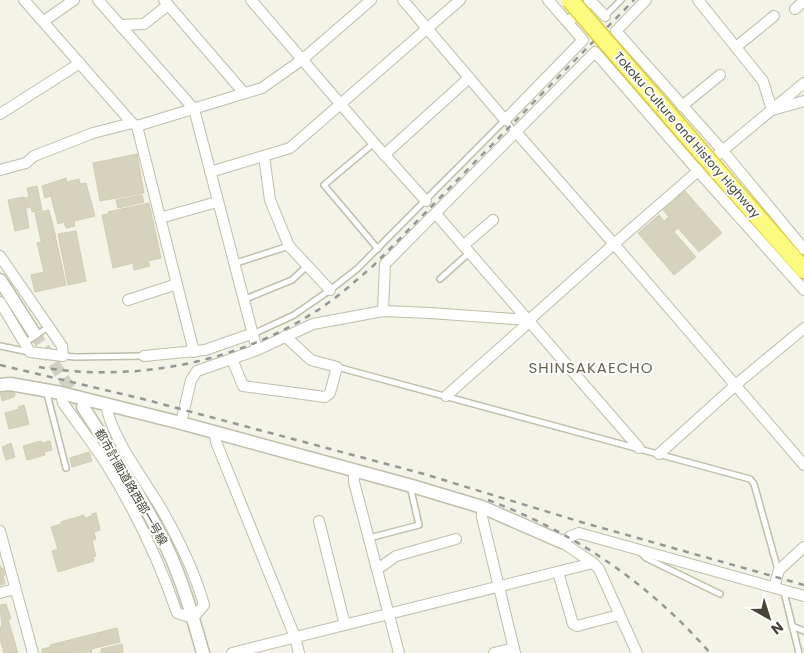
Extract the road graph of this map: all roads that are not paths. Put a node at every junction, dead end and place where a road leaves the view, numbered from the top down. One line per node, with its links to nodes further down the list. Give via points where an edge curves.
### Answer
1 (24, 0): 19 (street)
2 (74, 0): 19 (street)
3 (98, 0): 21 (street)
4 (251, 0): 25 (street)
5 (371, 0): 25 (street)
6 (403, 0): 22 (street)
7 (460, 0): 22 (street)
8 (548, 0): 20 (street)
9 (570, 0): 61 (highway, Tokoku Culture and History Highway, bridge)
10 (590, 0): 17 (street); 20 (street)
11 (621, 0): 17 (lane)
12 (646, 0): 24 (street, via 616,31)
13 (698, 0): 23 (street)
14 (804, 1): 16 (street)
15 (166, 2): 21 (street, via 144,24); 31 (street)
16 (795, 9)
17 (605, 16)
18 (774, 16): 23 (street)
19 (44, 22): 26 (street)
20 (568, 22): 38 (street, via 583,40)
21 (120, 25): 35 (street)
22 (428, 28): 29 (street); 33 (street)
23 (736, 47): 36 (street, via 764,81)
24 (632, 50): 27 (street); 34 (street)
25 (303, 59): 31 (street, via 262,88); 33 (street)
26 (80, 63): 37 (street); 39 (street)
27 (610, 70): 40 (street, via 595,52); 46 (street)
28 (720, 74): 34 (street)
29 (469, 78): 38 (street); 43 (street)
30 (804, 83): 36 (street)
31 (244, 93): 35 (street)
32 (804, 101): 36 (street)
33 (340, 104): 41 (street); 44 (street, via 290,148)
34 (682, 106): 42 (street)
35 (194, 109): 39 (street); 47 (street)
36 (772, 110): 42 (street)
37 (0, 114)
38 (505, 120): 40 (lane); 48 (lane)
39 (134, 124): 45 (street, via 80,137 34,156 26,163); 51 (street)
40 (516, 132): 50 (street); 53 (street)
41 (374, 143): 43 (street); 55 (lane, via 324,185)
42 (723, 151): 46 (street); 57 (street)
43 (384, 155): 48 (street)
44 (264, 156): 47 (street); 54 (street, via 270,200)
45 (0, 170)
46 (698, 171): 53 (street); 66 (street)
47 (210, 172): 49 (street)
48 (426, 201): 55 (lane)
49 (217, 202): 51 (street); 59 (street)
50 (436, 214): 56 (street); 70 (street, via 385,264)
51 (160, 218): 64 (street)
52 (493, 220): 56 (street)
53 (614, 244): 71 (street); 86 (street)
54 (289, 246): 59 (lane); 60 (street)
55 (378, 249): 65 (lane)
56 (467, 249): 63 (lane); 71 (street)
57 (804, 249)
58 (0, 256): 72 (street)
59 (234, 264): 68 (street)
60 (308, 266): 65 (street); 68 (lane, via 292,280)
61 (804, 270)
62 (0, 280): 74 (street)
63 (440, 280)
64 (177, 284): 67 (street); 80 (street)
65 (330, 290): 75 (lane, via 294,315)
66 (804, 290)
67 (128, 300)
68 (243, 300): 75 (street)
69 (0, 302): 78 (street)
70 (383, 312): 71 (street, via 430,312); 76 (street, via 313,324)
71 (529, 320): 89 (street); 94 (street)
72 (48, 327): 78 (lane); 81 (street, via 62,346)
73 (804, 328): 86 (street)
74 (34, 333)
75 (251, 334): 79 (street); 80 (street)
76 (285, 336): 79 (street); 84 (street, via 311,360)
77 (0, 346): 78 (lane)
78 (27, 348): 81 (street)
79 (257, 350): 83 (street)
80 (194, 352): 82 (street)
81 (63, 356): 82 (lane)
82 (144, 356)
83 (232, 359): 84 (street, via 243,386 325,397 330,393); 92 (street, via 197,371)
84 (337, 367): 89 (lane)
85 (0, 385): 87 (street)
86 (736, 386): 95 (street); 96 (street)
87 (46, 390): 88 (street); 97 (lane)
88 (60, 393): 90 (street); 121 (street, via 63,403 105,461 133,509 177,613)
89 (446, 396): 94 (lane)
90 (106, 404): 92 (street); 121 (street, via 108,418 162,510 199,587 204,605)
91 (83, 407): 121 (street, 都市計画道路西部一号線, via 154,522)
92 (181, 423): 93 (street)
93 (215, 434): 98 (street); 125 (street)
94 (639, 448): 95 (lane)
95 (659, 454): 110 (lane, via 752,480)
96 (804, 465)
97 (66, 468)
98 (354, 471): 99 (street); 103 (street)
99 (410, 486): 100 (street); 103 (lane, via 419,525)
100 (482, 507): 105 (street); 112 (street)
101 (319, 521): 122 (street)
102 (0, 531): 114 (street)
103 (368, 538): 109 (street)
104 (456, 540): 109 (street, via 396,556)
105 (562, 542): 107 (street, via 579,533); 108 (street)
106 (804, 547): 110 (street)
107 (638, 549): 113 (street); 117 (lane, via 646,558)
108 (593, 563): 111 (street); 120 (street, via 599,569)
109 (376, 567): 119 (street)
110 (779, 570): 113 (street)
111 (558, 572): 112 (street); 120 (street, via 573,624 578,626)
112 (499, 586): 119 (street); 126 (street)
113 (774, 587): 115 (street)
114 (15, 589): 116 (street); 127 (street)
115 (786, 591): 118 (street); 123 (lane)
116 (0, 593)
117 (720, 594)
118 (804, 596)
119 (389, 614): 122 (street); 131 (street)
120 (619, 615): 133 (street)
121 (193, 618): 128 (street, 都市計画道路西部一号線)
122 (344, 625): 125 (street)
123 (792, 626): 124 (lane); 134 (lane)
124 (804, 631)
125 (295, 637): 129 (street); 130 (street)
126 (514, 650): 132 (street)
127 (33, 653)
128 (203, 653)
129 (232, 653)
130 (299, 653)
131 (399, 653)
132 (494, 653)
133 (637, 653)
134 (799, 653)

